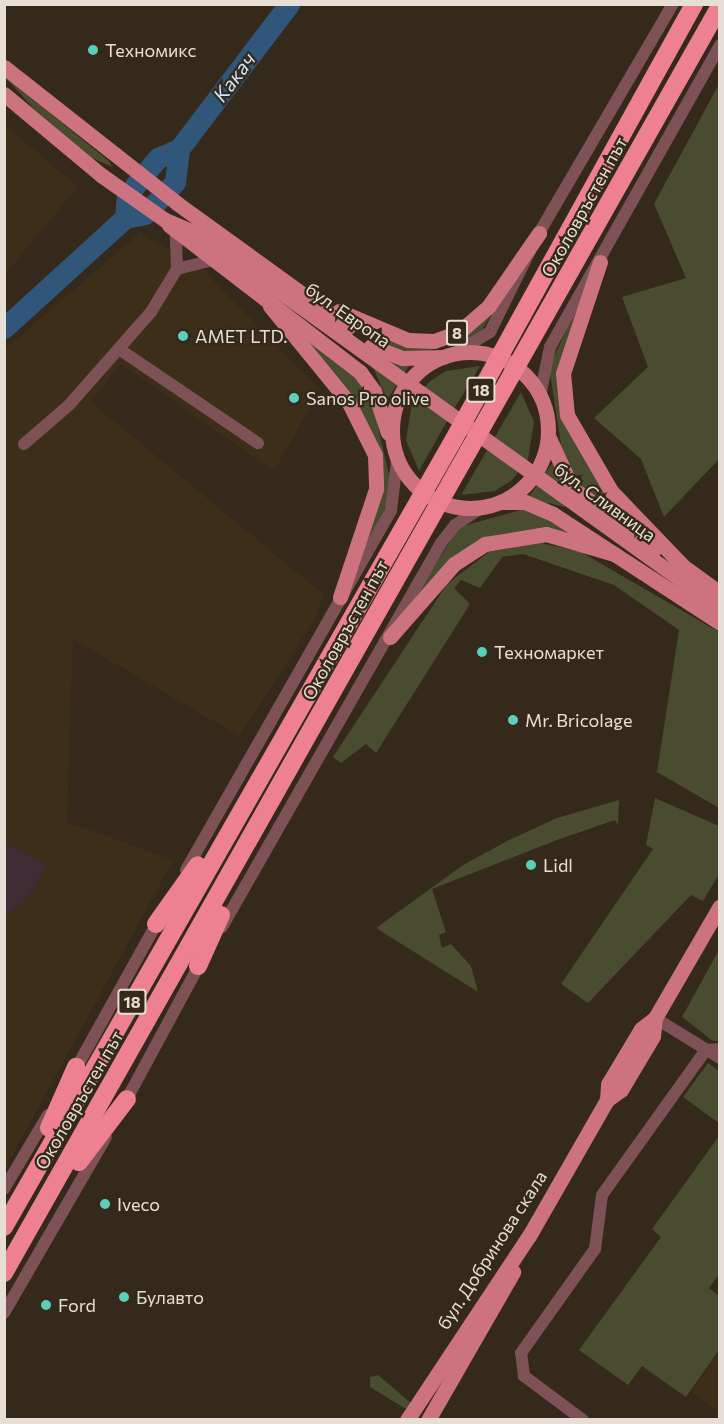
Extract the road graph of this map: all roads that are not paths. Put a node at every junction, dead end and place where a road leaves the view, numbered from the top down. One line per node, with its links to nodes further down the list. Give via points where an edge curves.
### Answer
1 (673, 4): 9 (street, 8)
2 (694, 4): 32 (highway, Околовръстен път / 18)
3 (720, 6): 33 (highway, Околовръстен път / 18)
4 (720, 45): 13 (street)
5 (4, 67): 7 (main road, бул. Европа / 8)
6 (4, 94): 8 (main road, бул. Европа, via 111,182)
7 (178, 204): 11 (main road, бул. Европа); 15 (main road, бул. Европа / 8)
8 (165, 220): 10 (main road, бул. Европа); 11 (main road, бул. Европа)
9 (539, 233): 15 (main road, 8, via 472,324 434,340 393,337); 18 (street, via 490,332)
10 (177, 235): 12 (main road, бул. Европа); 14 (street)
11 (201, 235): 20 (main road, бул. Европа)
12 (212, 260): 14 (street); 16 (main road, бул. Европа)
13 (600, 262): 19 (street, via 546,355); 28 (main road, via 563,373 567,415 611,492)
14 (177, 269): 17 (street)
15 (307, 296): 18 (main road, бул. Европа, via 384,354)
16 (270, 306): 24 (main road, бул. Европа, via 368,381); 29 (main road, via 350,404 375,455 376,489)
17 (119, 349): 22 (street); 23 (street)
18 (448, 355): 19 (main road, via 486,354 528,379); 24 (main road, via 413,376 399,395 392,418)
19 (540, 396): 21 (main road)
20 (471, 429): 30 (main road, бул. Сливница)
21 (548, 435): 25 (main road, via 532,478); 28 (main road, бул. Сливница, via 559,466 577,493)
22 (258, 443)
23 (24, 444)
24 (395, 455): 26 (main road, via 412,483 455,507); 29 (street, Околовръстен път, via 391,511)
25 (502, 502): 26 (main road); 27 (main road, бул. Сливница, via 536,505)
26 (481, 508): 31 (street, via 449,531)
27 (614, 554): 30 (main road, бул. Сливница); 31 (main road, via 546,534 485,544 454,564)
28 (684, 567): 30 (main road, бул. Сливница)
29 (340, 597): 35 (street, Околовръстен път)
30 (719, 608)
31 (390, 637): 36 (street)
32 (252, 791): 35 (highway); 44 (highway, Околовръстен път / 18)
33 (259, 828): 36 (highway); 45 (highway, Околовръстен път / 18)
34 (720, 906): 37 (main road, бул. Добринова скала)
35 (156, 924): 41 (street, Околовръстен път)
36 (198, 966): 42 (street)
37 (655, 1017): 38 (street); 46 (main road, бул. Добринова скала, via 642,1054 621,1090 607,1100)
38 (706, 1050): 39 (street); 40 (street); 52 (street, via 602,1195 595,1249 522,1353 524,1376)
39 (720, 1050)
40 (720, 1058)
41 (76, 1067): 43 (street, Околовръстен път); 44 (highway)
42 (127, 1099): 45 (highway); 48 (street)
43 (5, 1188)
44 (9, 1220)
45 (33, 1224): 47 (highway, Околовръстен път / 18)
46 (529, 1236): 49 (main road, бул. Добринова скала); 51 (main road)
47 (4, 1273)
48 (4, 1313)
49 (421, 1396): 50 (main road, бул. Добринова скала); 51 (street)
50 (407, 1418): 51 (street)
51 (428, 1419)
52 (583, 1419)

